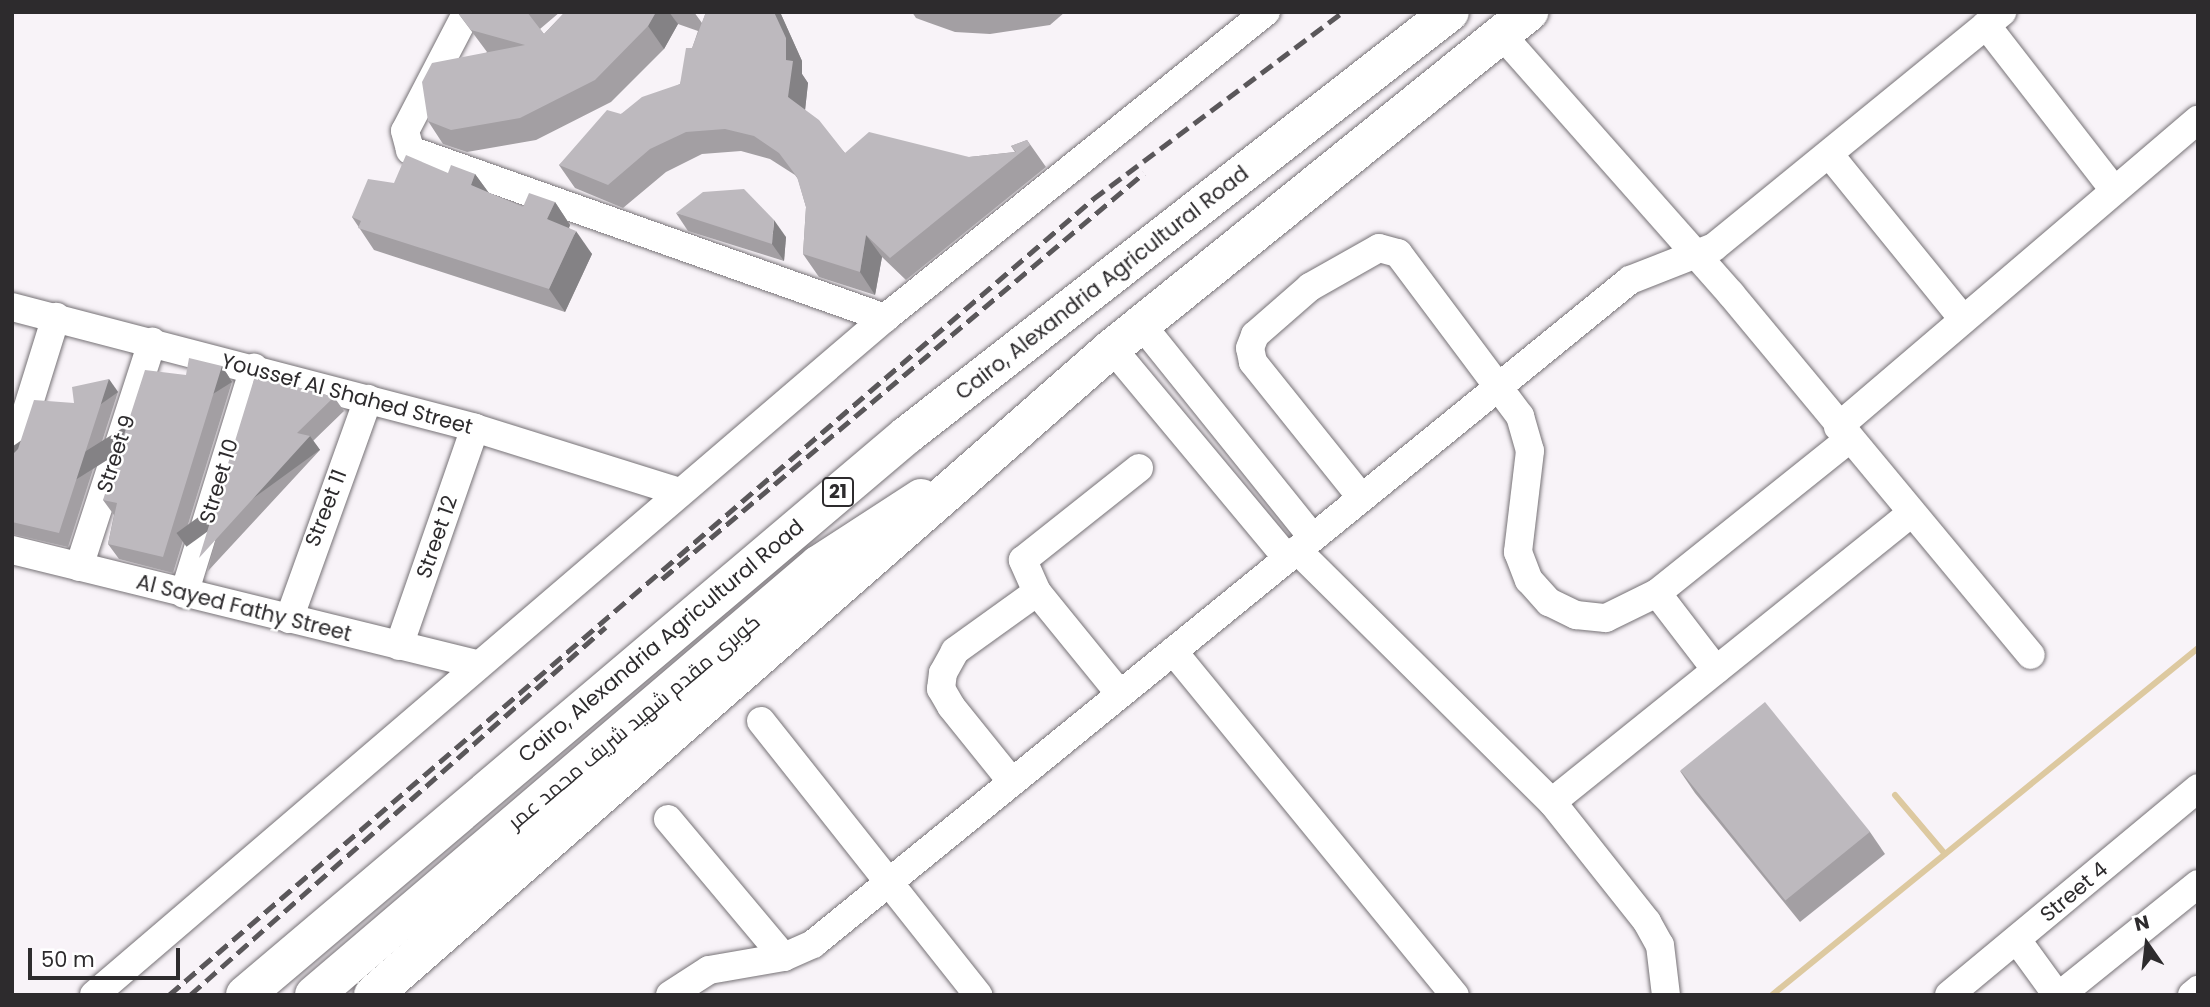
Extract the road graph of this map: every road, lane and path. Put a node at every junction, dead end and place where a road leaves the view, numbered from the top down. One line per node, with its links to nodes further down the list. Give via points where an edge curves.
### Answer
1 (467, 12): 12 (street, via 405,131 410,150)
2 (1266, 12): 12 (street)
3 (1450, 12): 53 (highway, Cairo, Alexandria Agricultural Road / 21, via 907,435)
4 (1994, 19): 7 (street); 8 (street)
5 (1515, 23): 9 (street); 14 (highway)
6 (2198, 120): 8 (street)
7 (1829, 154): 9 (street, via 1714,247); 13 (street)
8 (2114, 190): 13 (street)
9 (1694, 255): 18 (street, via 1637,275); 21 (street)
10 (12, 307): 11 (street, Youssef Al Shahed Street)
11 (56, 317): 15 (street, Youssef Al Shahed Street); 22 (street)
12 (885, 318): 25 (street)
13 (1963, 319): 21 (street)
14 (1141, 324): 16 (highway); 28 (street)
15 (152, 342): 17 (street, Youssef Al Shahed Street); 30 (street, Street 9)
16 (1112, 348): 24 (highway); 28 (street)
17 (254, 368): 19 (street, Youssef Al Shahed Street); 33 (street, Street 10)
18 (1498, 386): 26 (street); 26 (street, via 1392,249 1373,250 1341,267 1282,310 1252,341 1253,362); 32 (street, via 1520,415 1530,451 1529,487 1517,522 1518,552 1529,580 1549,602 1576,615 1606,618)
19 (368, 399): 20 (street, Youssef Al Shahed Street); 34 (street, Street 11)
20 (475, 428): 25 (street, Youssef Al Shahed Street); 35 (street, Street 12)
21 (1843, 433): 27 (street); 32 (street)
22 (12, 458)
23 (1139, 468): 31 (street, via 1023,560)
24 (971, 477): 54 (highway, كوبرى مقدم شهيد شريف محمد عمر, via 884,519 818,565); 55 (highway)
25 (679, 492): 38 (street)
26 (1361, 498): 28 (street)
27 (1911, 513): 37 (street); 39 (street)
28 (1299, 548): 36 (street); 44 (street)
29 (12, 550): 30 (street, Al Sayed Fathy Street)
30 (79, 567): 33 (street, Al Sayed Fathy Street)
31 (1037, 592): 40 (street); 42 (street, via 955,651 943,673 941,689 951,706)
32 (1657, 593): 39 (street)
33 (184, 594): 34 (street, Al Sayed Fathy Street)
34 (289, 619): 35 (street, Al Sayed Fathy Street)
35 (399, 646): 38 (street, Al Sayed Fathy Street)
36 (1173, 651): 40 (street); 57 (street)
37 (2031, 655)
38 (475, 664): 52 (street)
39 (1716, 670): 44 (street)
40 (1120, 694): 42 (street)
41 (761, 721): 46 (street)
42 (1012, 782): 46 (street)
43 (2198, 788): 48 (street, Street 4)
44 (1552, 802): 58 (street, via 1647,922 1660,945)
45 (668, 819): 49 (street)
46 (888, 882): 49 (street, via 813,944); 56 (street)
47 (2198, 884): 60 (street)
48 (2017, 940): 59 (street, Street 4); 60 (street)
49 (784, 957): 51 (street, via 709,970)
50 (2198, 990): 61 (street)
51 (674, 993)
52 (94, 995)
53 (245, 995)
54 (314, 995)
55 (373, 995)
56 (978, 995)
57 (1455, 995)
58 (1666, 995)
59 (1949, 995)
60 (2058, 995)
61 (2192, 995)

